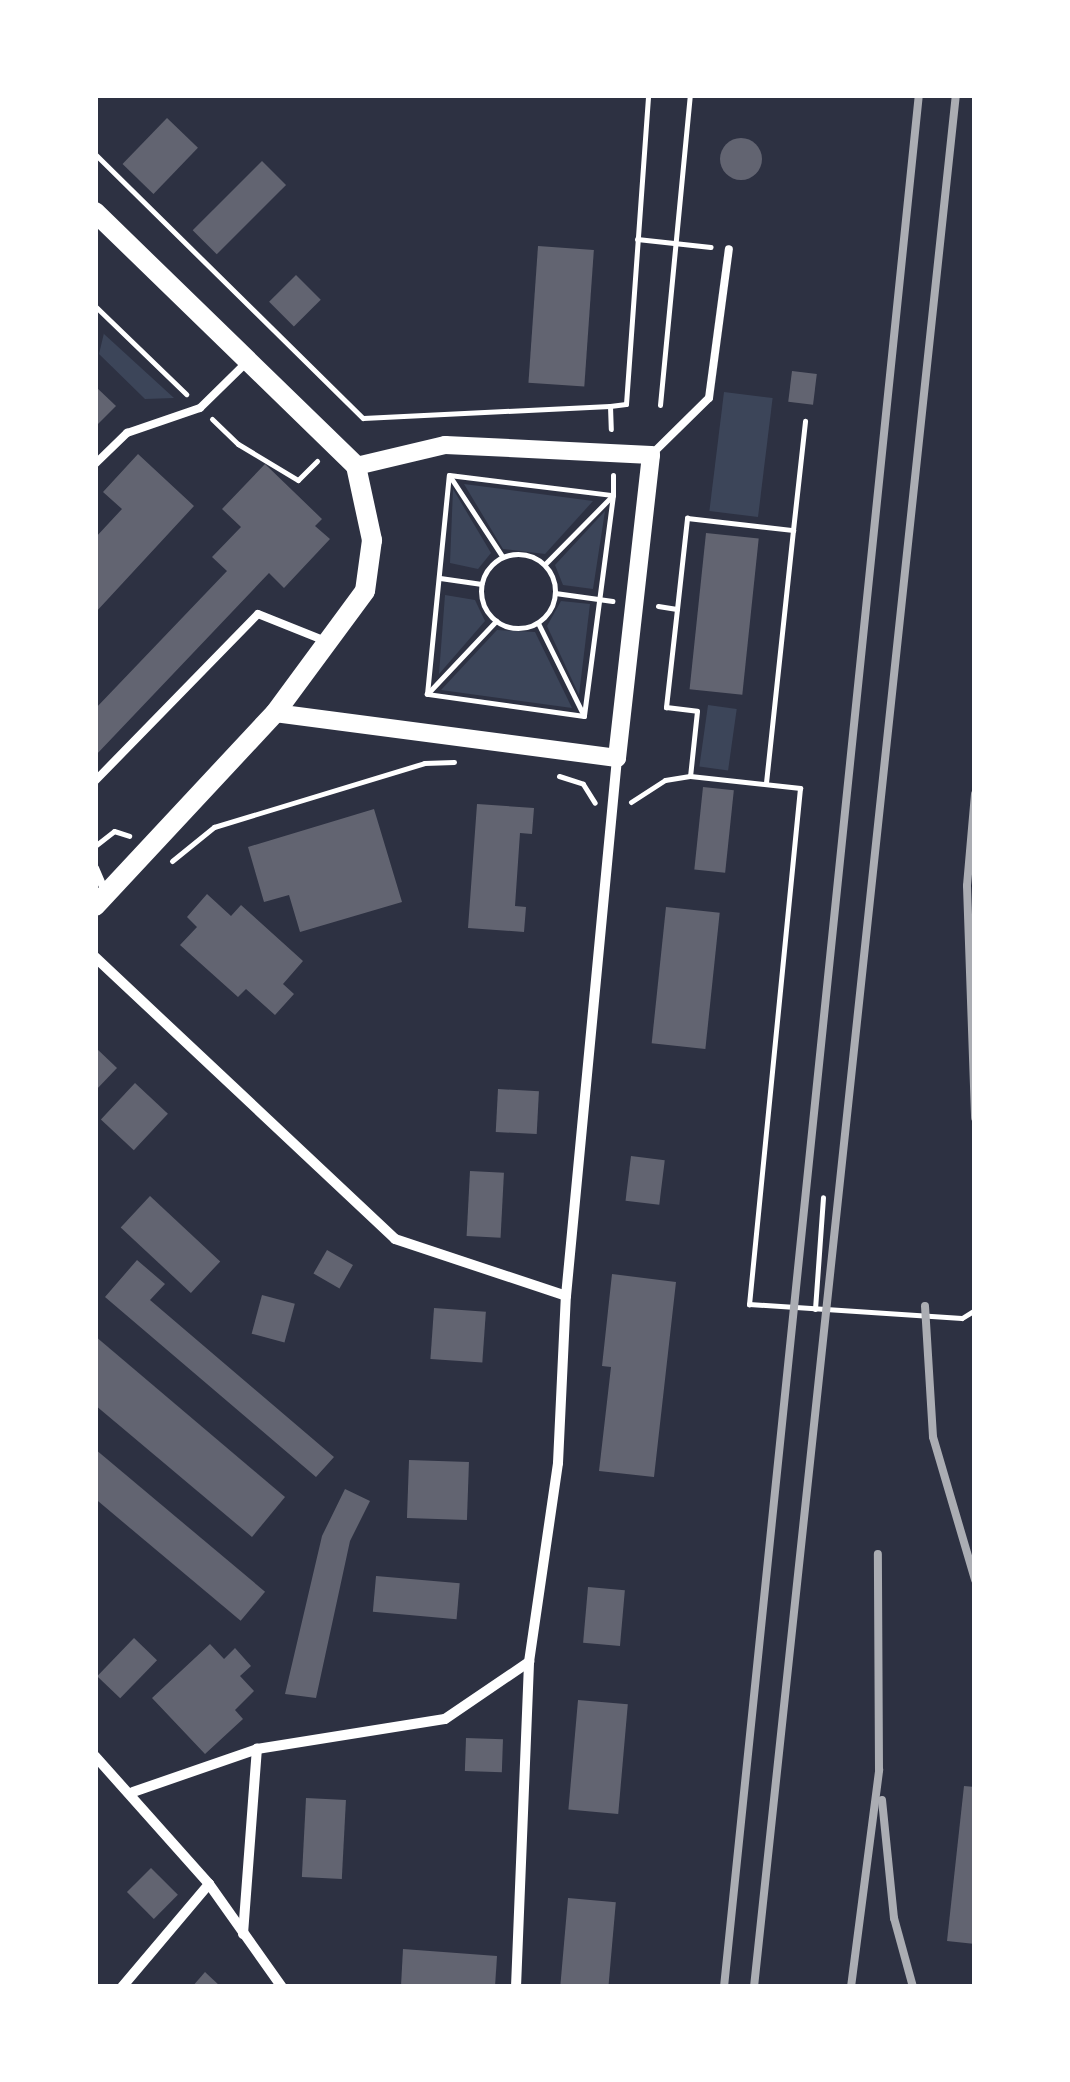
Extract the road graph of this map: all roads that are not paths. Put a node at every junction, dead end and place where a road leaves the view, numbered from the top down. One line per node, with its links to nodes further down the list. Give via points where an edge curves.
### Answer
1 (95, 212): 3 (main road)
2 (728, 249): 4 (lane, via 709,398)
3 (250, 360): 5 (lane, via 200,408 127,432); 6 (main road)
4 (651, 455): 6 (street, via 612,448 445,445); 9 (street)
5 (95, 464)
6 (356, 466): 7 (main road, via 372,540 365,591)
7 (328, 642): 8 (main road); 10 (lane, via 258,614)
8 (274, 714): 9 (street); 12 (main road)
9 (617, 758): 14 (street)
10 (95, 781)
11 (95, 868): 12 (lane)
12 (100, 900)
13 (95, 957): 14 (street, via 395,1239)
14 (566, 1296): 15 (street, via 558,1464)
15 (529, 1662): 16 (street, via 446,1719); 23 (street)
16 (257, 1749): 18 (street); 20 (street)
17 (95, 1756): 18 (street)
18 (133, 1792): 19 (street)
19 (209, 1884): 20 (street); 21 (street)
20 (243, 1934): 22 (street)
21 (122, 1987)
22 (282, 1987)
23 (516, 1987)

